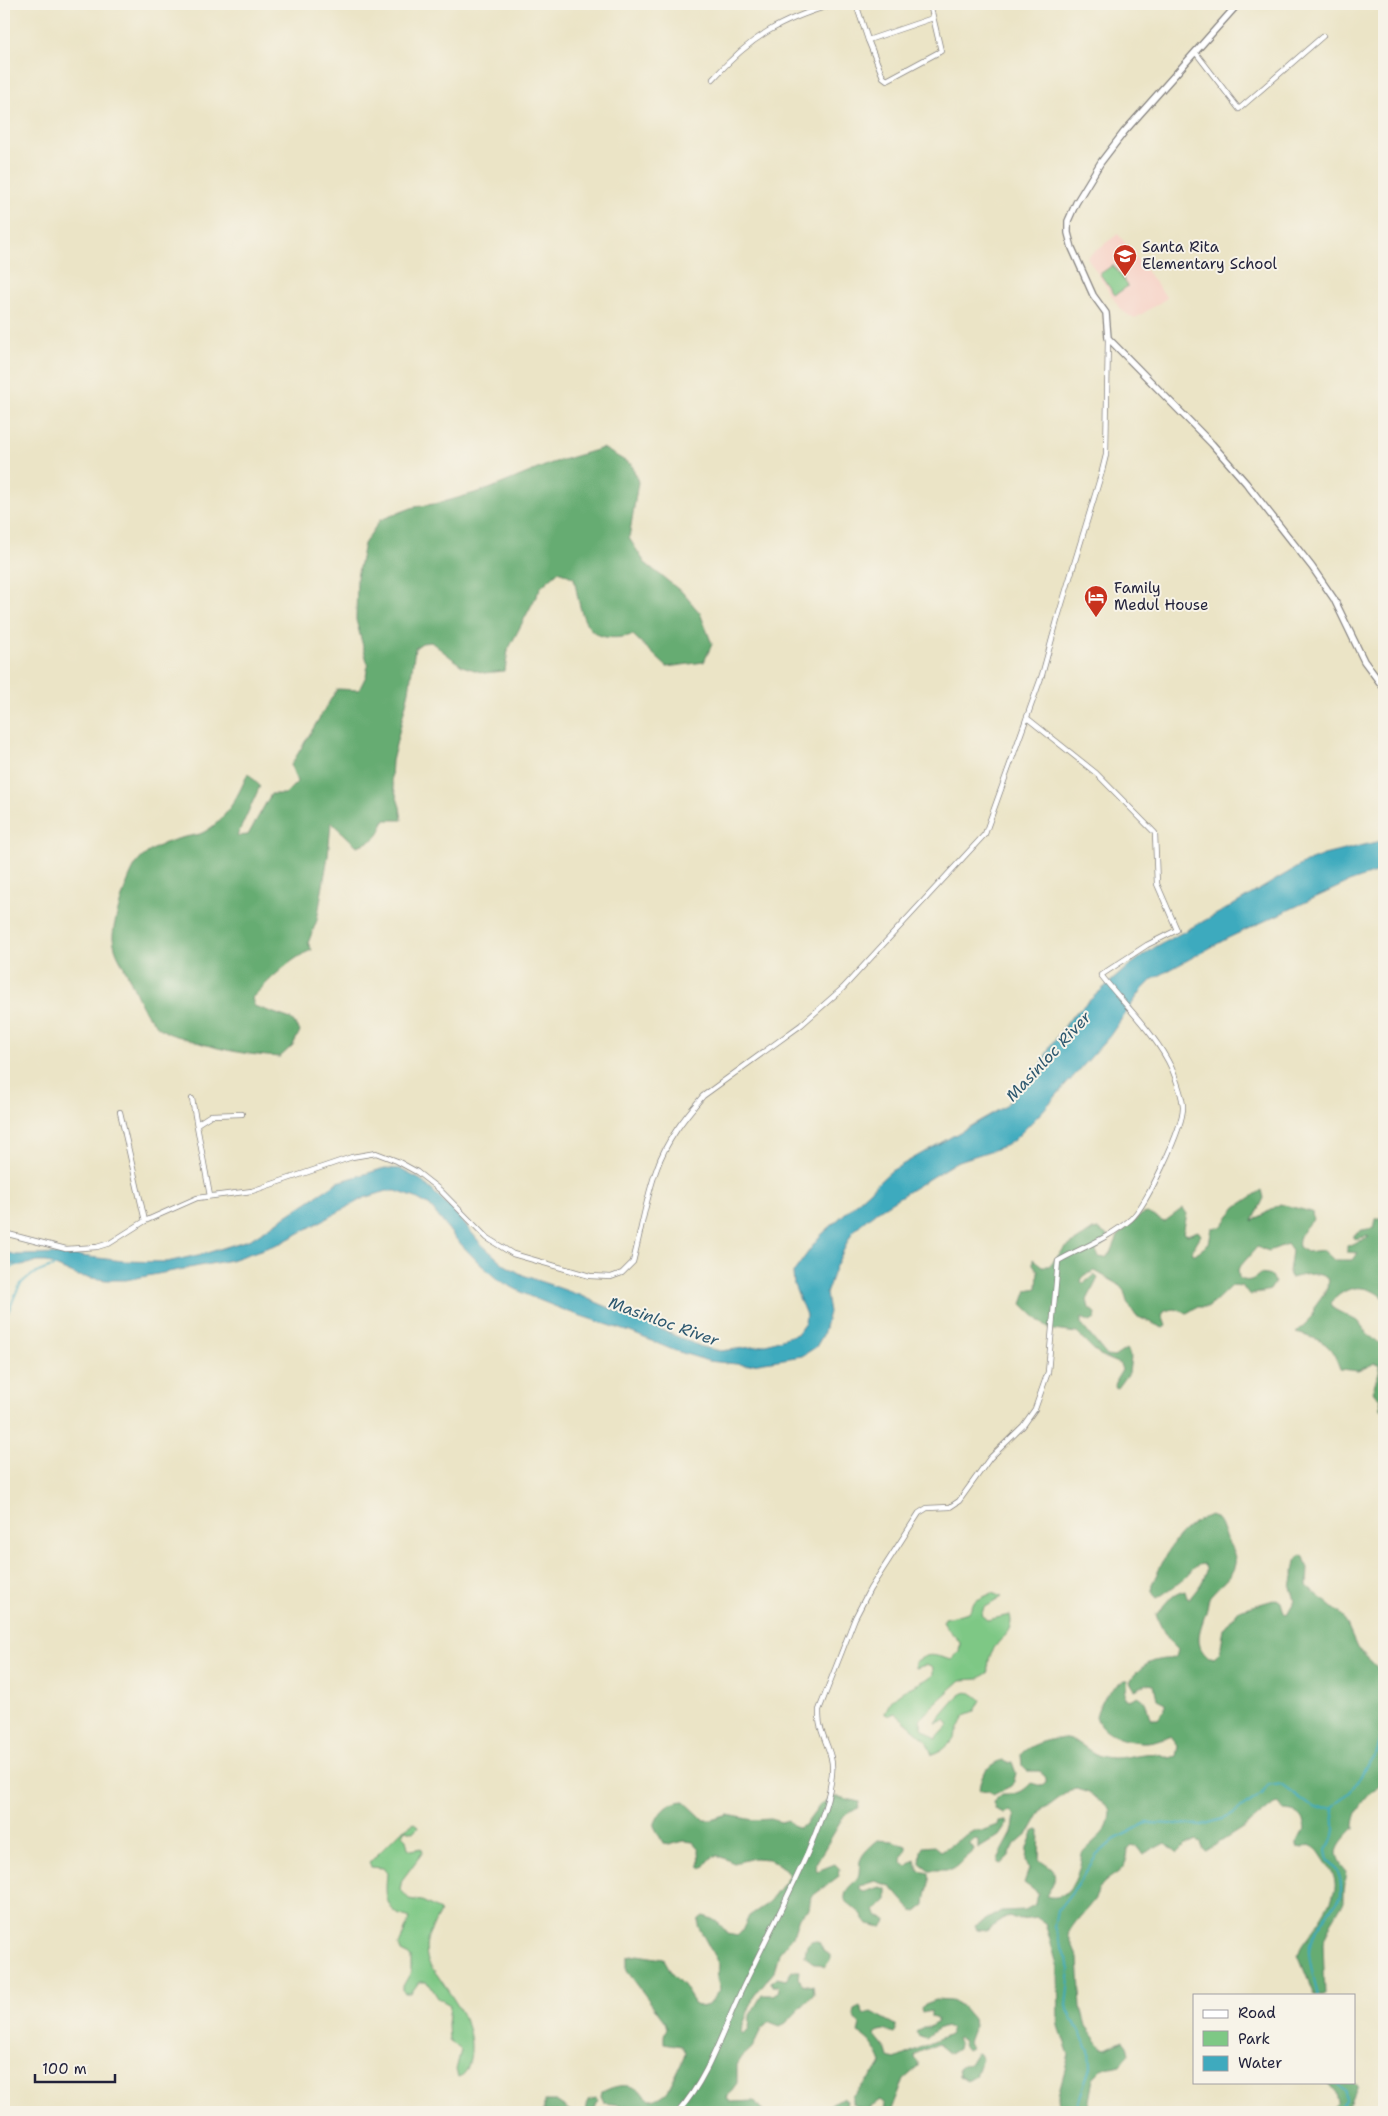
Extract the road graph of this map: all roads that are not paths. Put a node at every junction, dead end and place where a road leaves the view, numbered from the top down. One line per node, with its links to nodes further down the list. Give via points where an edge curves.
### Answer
1 (834, 4): 9 (street, via 765,32 733,56)
2 (856, 4): 7 (street)
3 (930, 4): 5 (street)
4 (1238, 4): 8 (street)
5 (932, 18): 7 (street); 7 (street, via 941,52 887,80)
6 (1323, 36): 8 (street, via 1239,109)
7 (868, 40)
8 (1196, 53): 10 (street, via 1116,142 1092,176 1068,221 1072,248 1093,295 1106,313)
9 (713, 79)
10 (1108, 338): 11 (street, via 1246,483 1334,599 1364,661); 12 (street, via 1106,455)
11 (1384, 688)
12 (1027, 718): 17 (street, via 985,834 843,988 801,1025 703,1096 681,1123 657,1168 633,1262 622,1273 610,1277 590,1276 513,1254 487,1238 440,1190 417,1172 376,1153 352,1157 252,1191); 20 (street, via 1096,772 1155,833 1157,884 1177,930 1101,975 1157,1044 1172,1070 1183,1106 1159,1175 1132,1218 1104,1239 1058,1261 1048,1372 1035,1409 1023,1426 990,1458 959,1501 950,1507 927,1508 918,1513 855,1618 819,1710 832,1772 817,1830 707,2069)
13 (192, 1099): 16 (street)
14 (120, 1112): 18 (street)
15 (242, 1114): 16 (street, via 211,1115)
16 (197, 1124): 17 (street)
17 (210, 1196): 18 (street, via 196,1198)
18 (145, 1221): 19 (street, via 110,1243 85,1249 58,1248)
19 (4, 1233)
20 (678, 2112)

